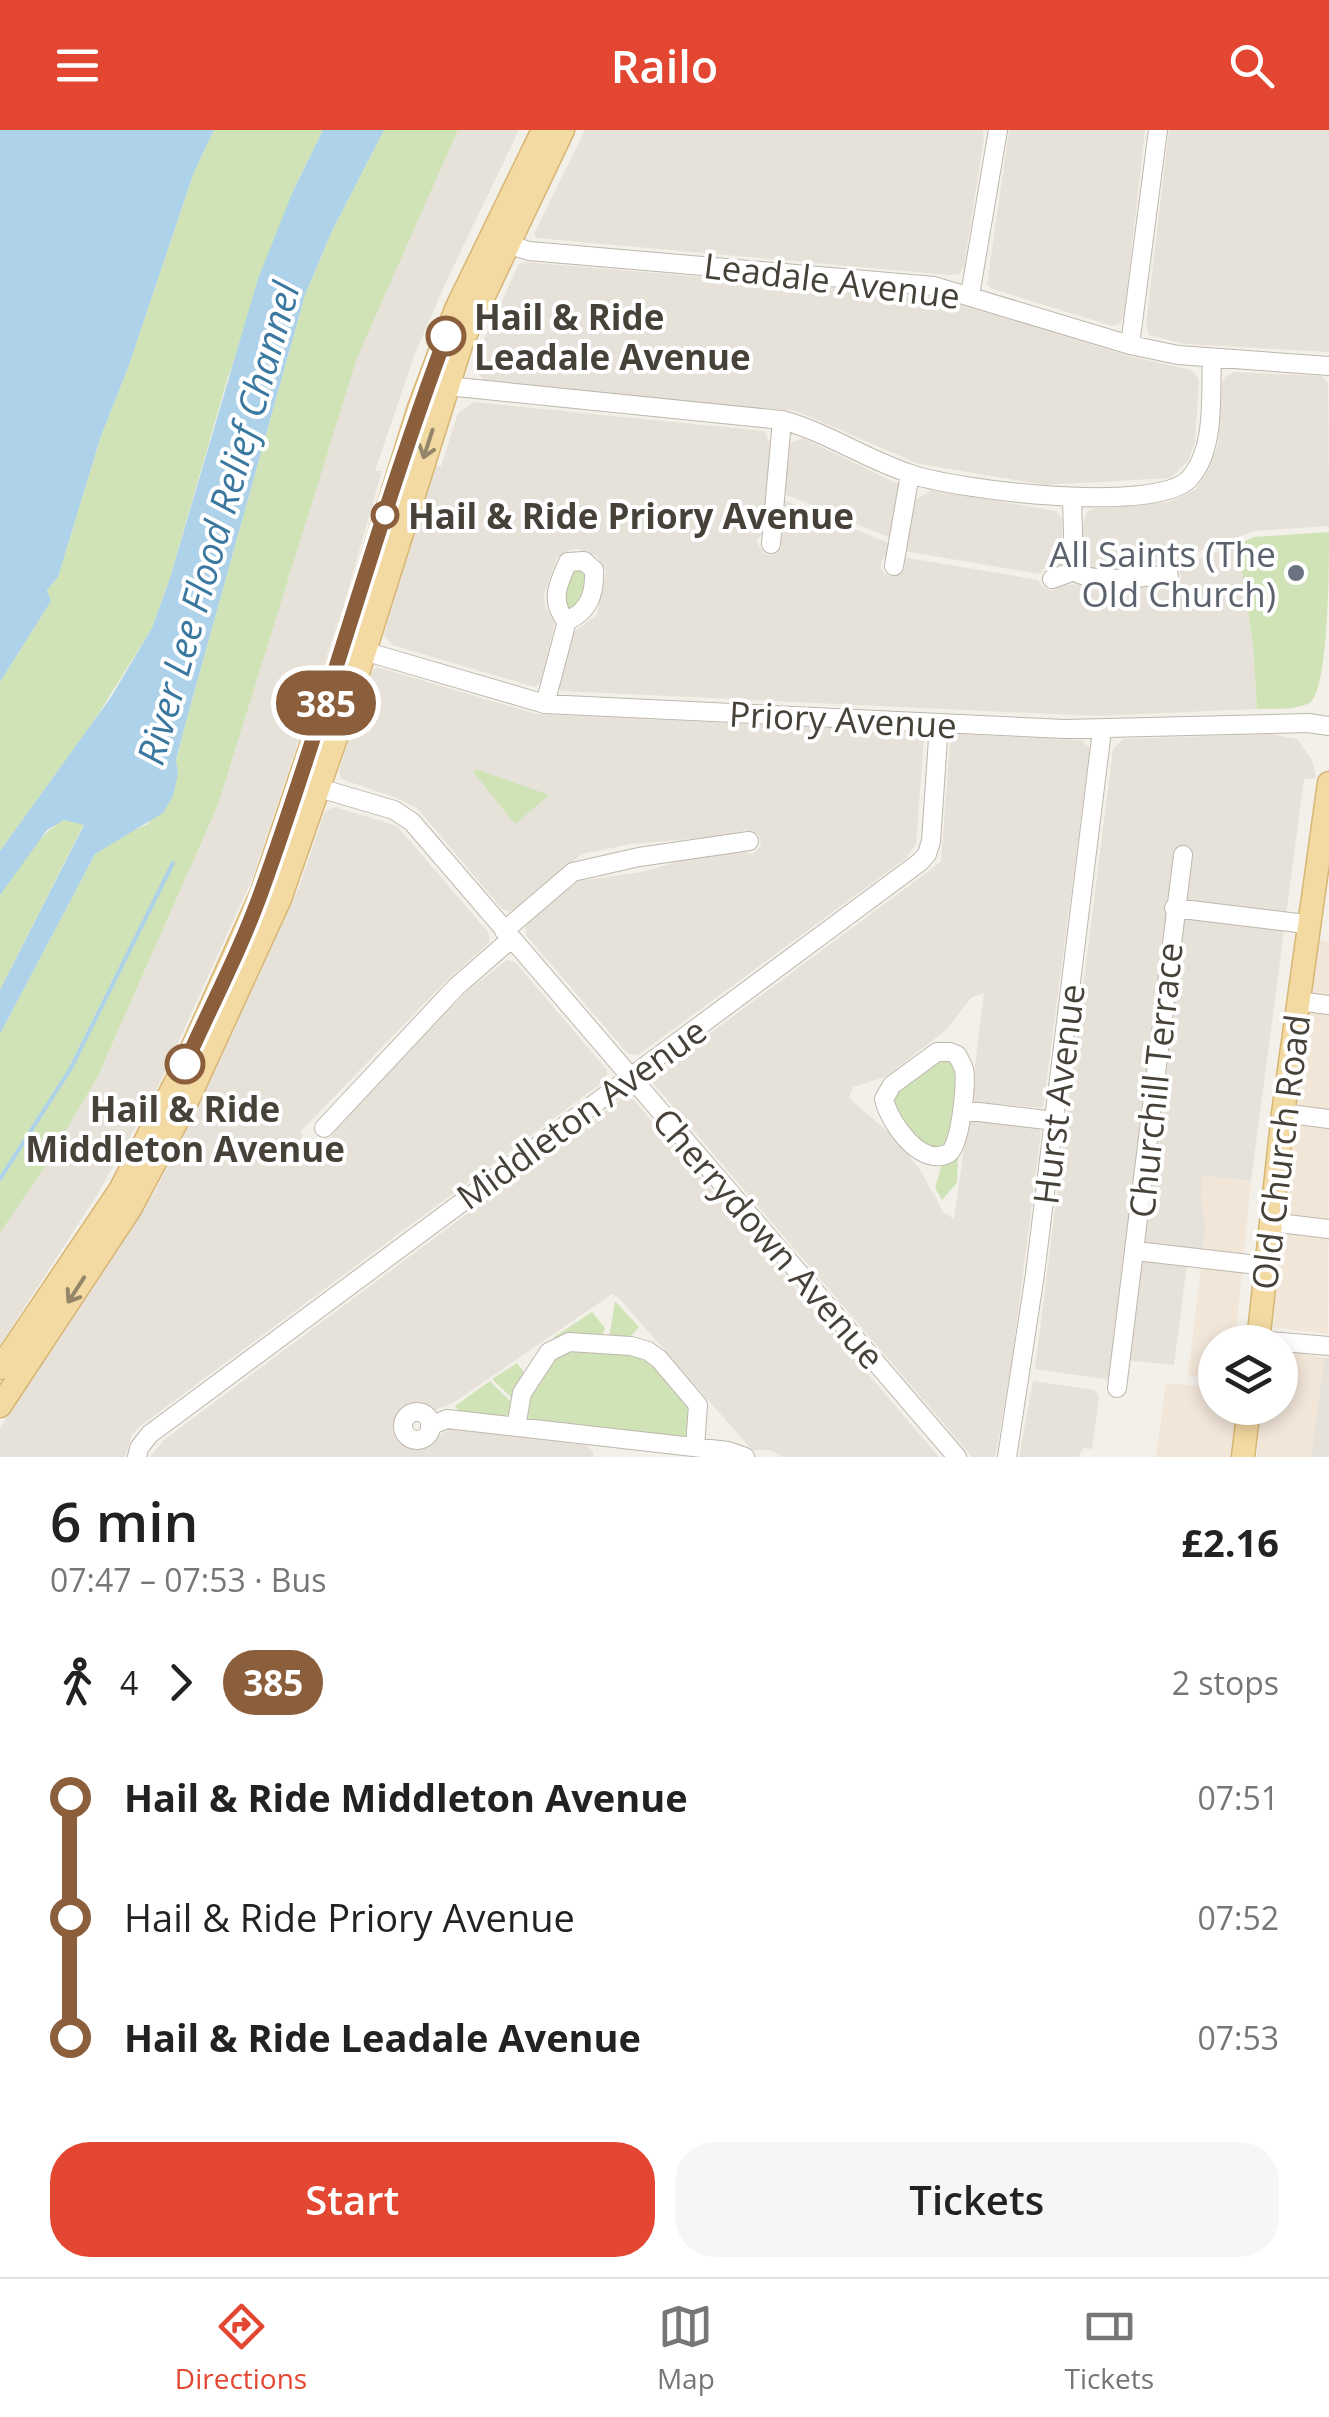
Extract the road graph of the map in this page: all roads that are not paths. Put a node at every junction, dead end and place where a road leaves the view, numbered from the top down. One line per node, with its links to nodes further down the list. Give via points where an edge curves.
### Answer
1 (543, 130): 5 (main road)
2 (563, 130): 5 (main road)
3 (998, 130): 7 (street)
4 (1158, 130): 9 (street)
5 (538, 161): 6 (main road); 8 (main road)
6 (508, 244): 7 (street, Leadale Avenue, via 900,282); 8 (main road)
7 (970, 295): 9 (street, Leadale Avenue)
8 (468, 306): 12 (main road); 15 (main road)
9 (1130, 345): 10 (street, Leadale Avenue)
10 (1212, 360): 11 (street, Leadale Avenue); 16 (street, via 1206,449 1191,478 1160,493)
11 (1329, 366)
12 (447, 386): 13 (street); 15 (main road, one-way to 15)
13 (782, 420): 14 (street); 17 (street)
14 (910, 474): 16 (street); 18 (street)
15 (407, 477): 22 (main road)
16 (1072, 497): 19 (street)
17 (771, 544)
18 (894, 566)
19 (1074, 571): 20 (street, via 1096,578); 21 (street)
20 (1169, 574)
21 (1052, 578)
22 (367, 608): 24 (main road); 25 (main road)
23 (566, 621): 26 (street)
24 (364, 651): 25 (main road); 26 (street, Priory Avenue)
25 (342, 686): 30 (main road)
26 (545, 704): 27 (street, Priory Avenue)
27 (939, 724): 29 (street, Priory Avenue); 42 (street, Middleton Avenue, via 927,854)
28 (1329, 726): 29 (street, Priory Avenue)
29 (1102, 730): 46 (street, Hurst Avenue)
30 (323, 743): 32 (main road); 33 (main road)
31 (1329, 783): 36 (main road, Old Church Road)
32 (320, 788): 33 (main road); 39 (street, Cherrydown Avenue, via 405,816)
33 (298, 817): 55 (main road, via 261,894 212,1027 120,1190 110,1222)
34 (749, 841): 39 (street, via 573,872)
35 (1183, 855): 37 (street, Churchill Terrace)
36 (1320, 903): 38 (main road, Old Church Road)
37 (1174, 908): 38 (street, Churchill Terrace); 50 (street, Churchill Terrace)
38 (1307, 928): 40 (main road, Old Church Road)
39 (508, 935): 42 (street, Cherrydown Avenue); 47 (street)
40 (1298, 1000): 41 (street); 44 (main road, Old Church Road)
41 (1329, 1005)
42 (631, 1077): 64 (street, Middleton Avenue, via 150,1434); 67 (street, Cherrydown Avenue)
43 (962, 1110): 43 (street, via 964,1070 950,1052 931,1056 892,1084 884,1099 897,1126 931,1156 954,1150); 46 (street)
44 (1284, 1113): 45 (street); 48 (main road, Old Church Road)
45 (1329, 1119)
46 (1055, 1121): 68 (street, Hurst Avenue)
47 (324, 1128)
48 (1270, 1222): 49 (street); 51 (main road, Old Church Road)
49 (1329, 1229)
50 (1136, 1252): 51 (street, Churchill Terrace); 57 (street, Churchill Terrace)
51 (1266, 1266): 52 (main road, Old Church Road)
52 (1260, 1325)
53 (1298, 1344): 54 (street)
54 (1329, 1346)
55 (24, 1350): 56 (main road); 58 (main road)
56 (0, 1368)
57 (1117, 1388)
58 (0, 1406)
59 (1247, 1425): 69 (main road)
60 (430, 1426): 61 (street, via 447,1418)
61 (516, 1426): 62 (street); 63 (street, via 522,1392 549,1352 570,1342 631,1346 660,1359 698,1405)
62 (605, 1437): 63 (street); 65 (street)
63 (695, 1447): 66 (street)
64 (138, 1457)
65 (603, 1457)
66 (745, 1457)
67 (957, 1457)
68 (1007, 1457)
69 (1244, 1457)

